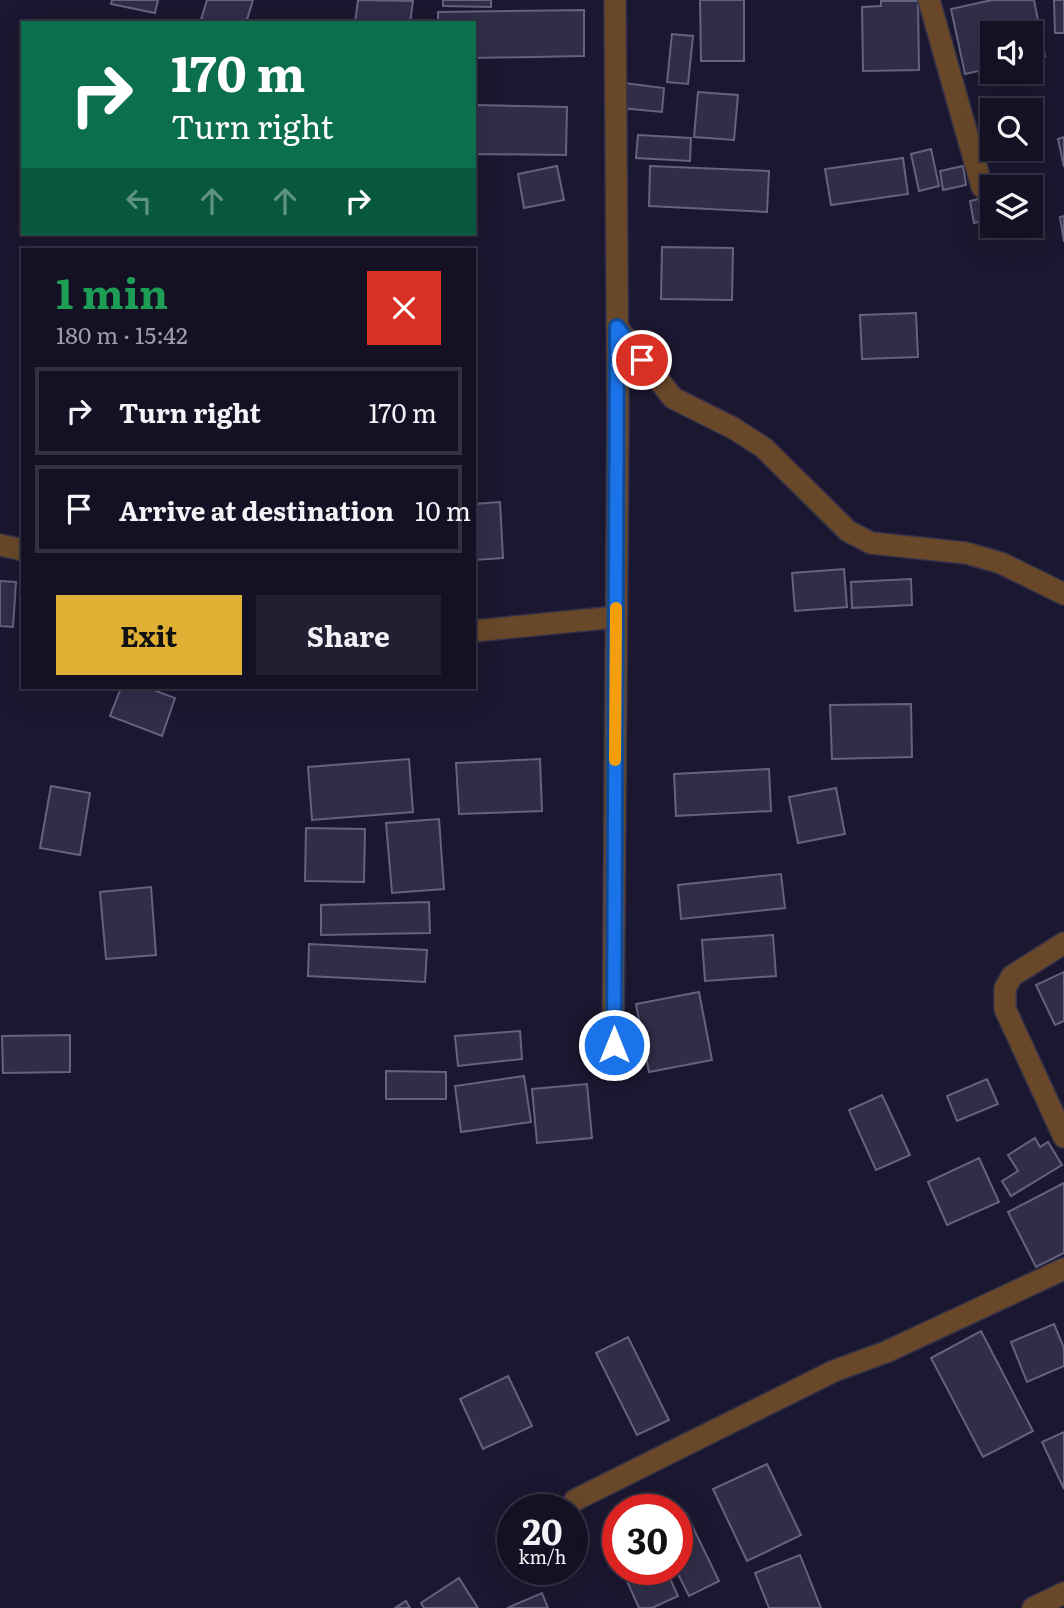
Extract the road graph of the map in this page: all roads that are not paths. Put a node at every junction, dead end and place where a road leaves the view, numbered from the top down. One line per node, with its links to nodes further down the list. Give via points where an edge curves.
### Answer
1 (615, 0): 4 (street)
2 (929, 0): 3 (street)
3 (980, 180)
4 (617, 327): 7 (street, via 673,398 764,448 848,531 870,543 966,553 1001,563); 8 (street)
5 (0, 545): 6 (street)
6 (21, 550)
7 (1064, 594)
8 (616, 617): 9 (street); 11 (street)
9 (476, 631)
10 (1064, 943): 12 (street, via 1012,976 1005,988 1005,1009)
11 (614, 1045)
12 (1064, 1137)
13 (1064, 1269): 14 (street, via 886,1352 834,1371)
14 (587, 1494)
15 (1064, 1592): 16 (street)
16 (1033, 1608)

